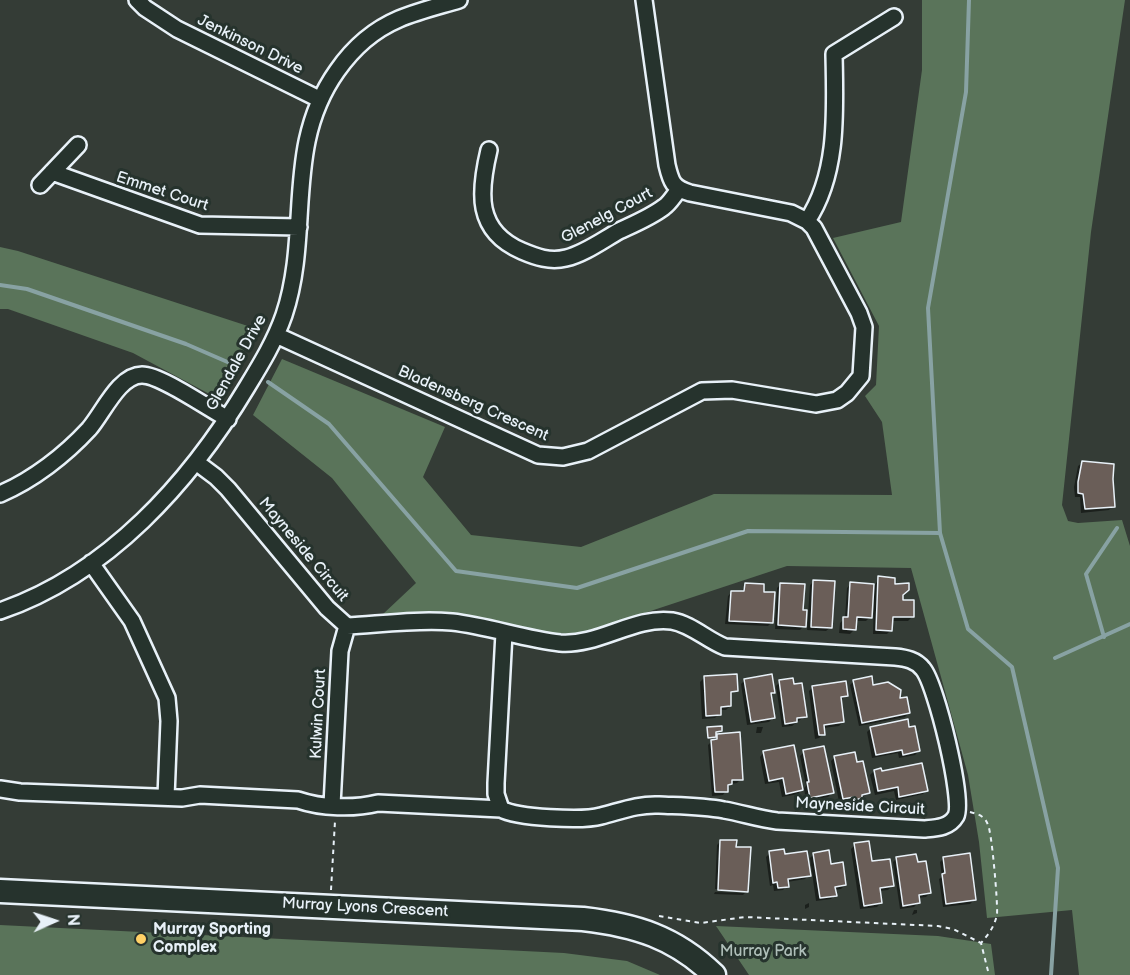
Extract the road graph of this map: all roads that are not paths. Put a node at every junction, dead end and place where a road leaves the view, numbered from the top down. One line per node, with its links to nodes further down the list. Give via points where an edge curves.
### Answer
1 (137, 0): 5 (street, Jenkinson Drive, via 177,29)
2 (459, 0): 5 (street, Glendale Drive, via 399,19 375,33 350,52)
3 (644, 0): 10 (street, via 667,165)
4 (894, 17): 11 (street, via 834,54 834,125 829,166 822,195)
5 (319, 99): 12 (street, Glendale Drive, via 304,148)
6 (78, 145): 8 (street)
7 (489, 150): 10 (street, Glenelg Court, via 484,172 484,207 490,228 507,245 543,258 557,260 576,255 664,207)
8 (52, 172): 9 (street); 12 (street, Emmet Court, via 200,225)
9 (40, 185)
10 (679, 189): 11 (street, via 791,213)
11 (807, 220): 13 (street, Bladensberg Crescent, via 820,237 864,327 861,376 847,393 828,403 805,403 732,390 702,391 588,451 549,457)
12 (299, 226): 13 (street, Glendale Drive, via 290,294)
13 (276, 335): 14 (street, Glendale Drive)
14 (228, 419): 15 (street, Glendale Drive); 16 (street, via 153,377 135,376 121,385 89,429 66,450 38,473)
15 (196, 462): 17 (street, Glendale Drive, via 131,532); 19 (street, Mayneside Circuit, via 228,489 327,608)
16 (0, 494)
17 (91, 563): 18 (street, Glendale Drive); 22 (street, via 132,621 167,698)
18 (0, 611)
19 (347, 626): 20 (street, Mayneside Circuit, via 454,622); 23 (street, Kulwin Court, via 340,651)
20 (504, 633): 24 (street, via 496,783); 24 (street, Mayneside Circuit, via 575,643 647,622 673,621 725,647 914,661 929,677 941,716 958,808 948,825 924,829 762,820 715,808 657,805 585,818 517,815)
21 (0, 789): 22 (street, Mayneside Circuit)
22 (166, 797): 23 (street, Mayneside Circuit, via 200,795)
23 (332, 805): 24 (street, Mayneside Circuit, via 378,803)
24 (501, 809)
25 (0, 891): 26 (street, Murray Lyons Crescent, via 619,923 674,944)
26 (714, 975)

